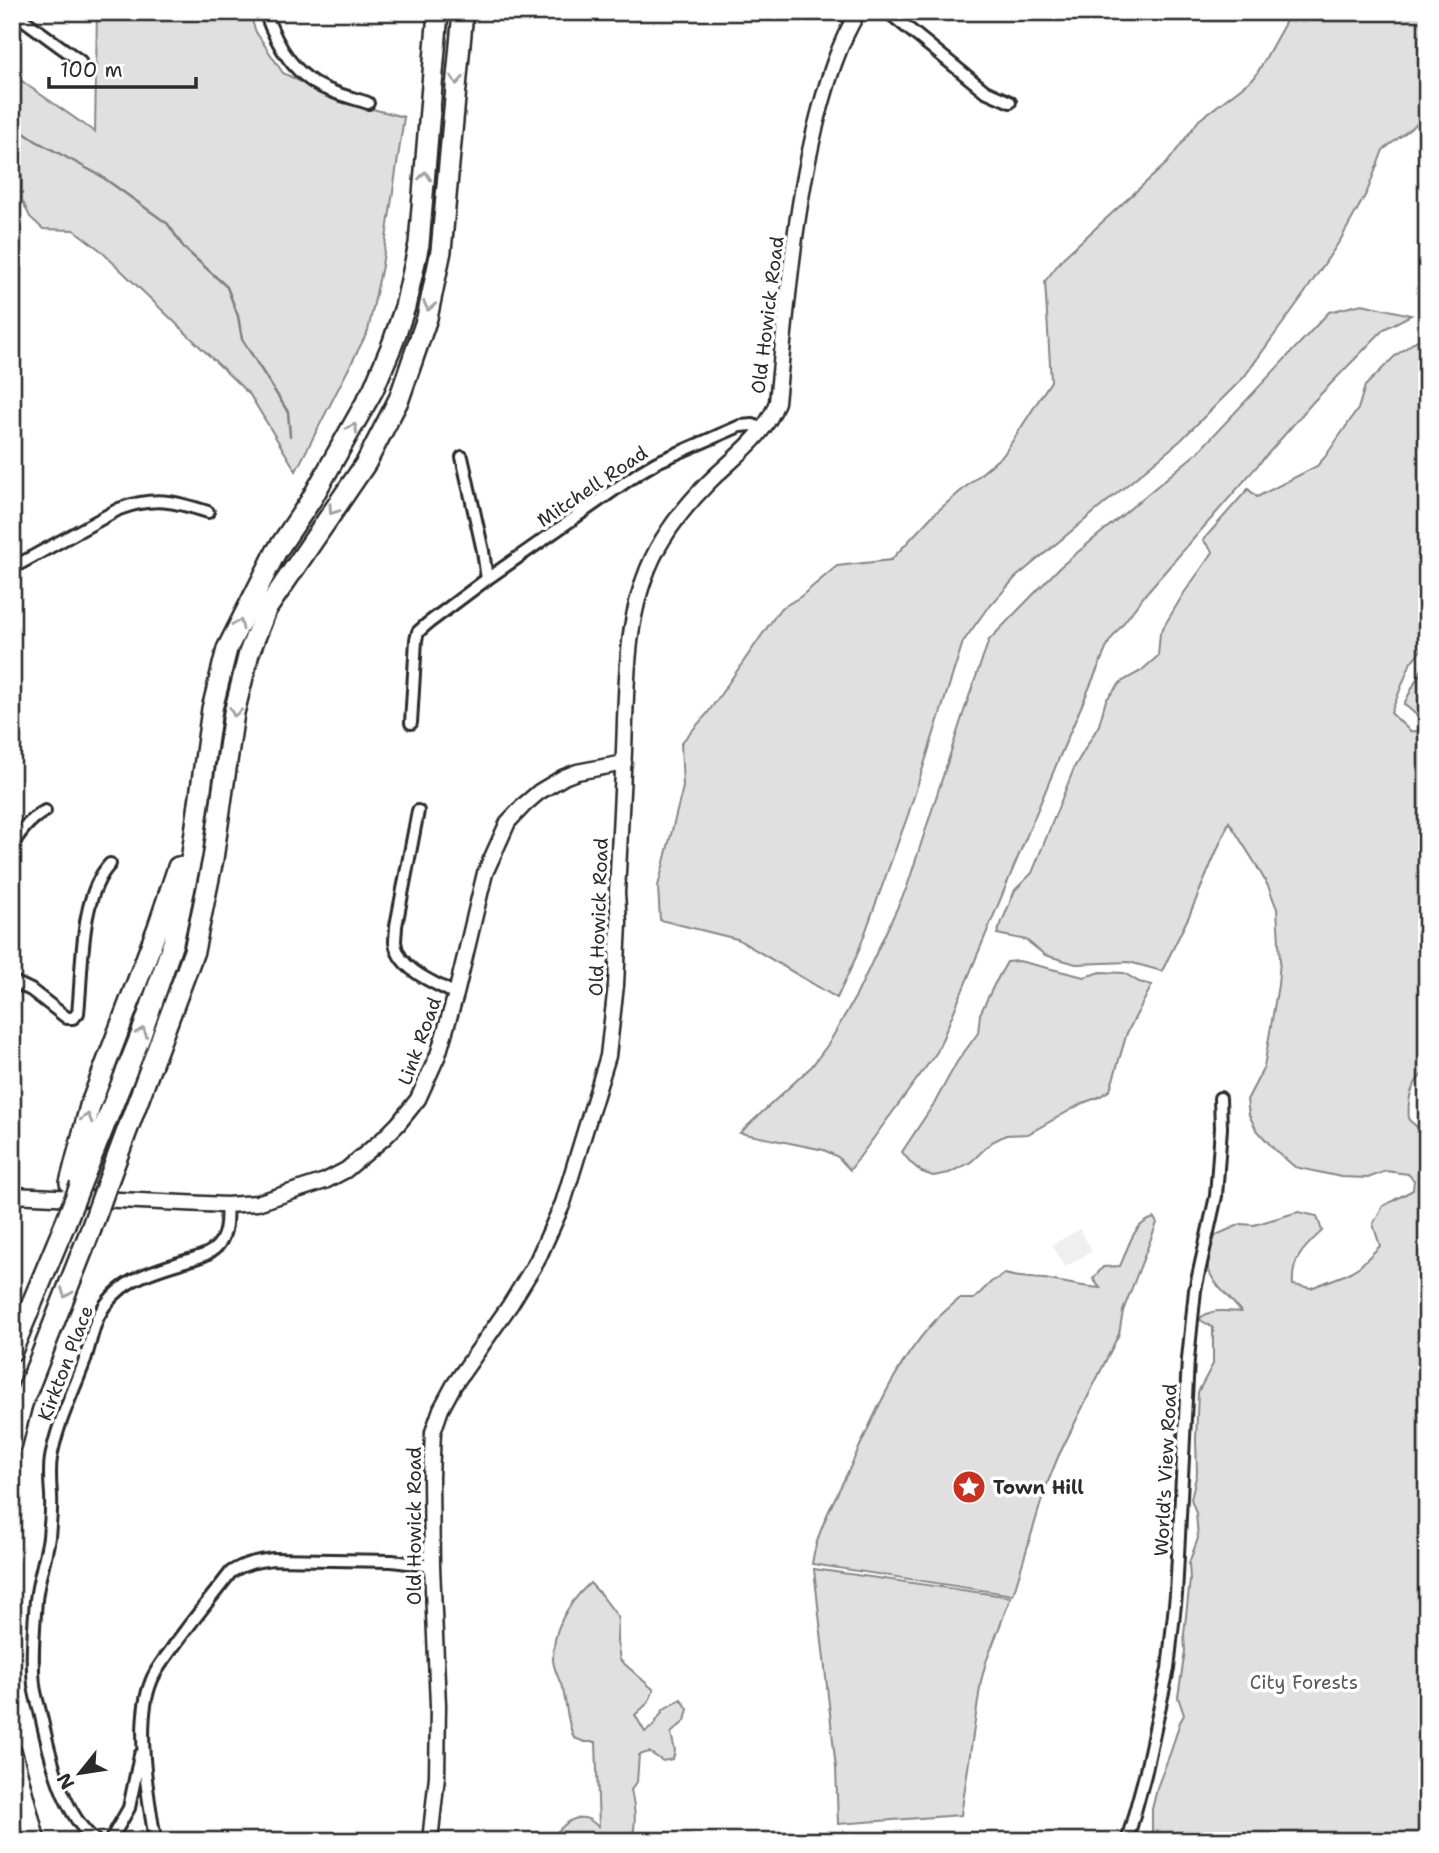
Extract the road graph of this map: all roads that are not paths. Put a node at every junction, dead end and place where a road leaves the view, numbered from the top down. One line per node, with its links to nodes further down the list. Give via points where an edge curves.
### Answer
1 (13, 12): 7 (street)
2 (265, 12): 9 (street, via 275,38 296,69 328,90)
3 (438, 12): 26 (highway, one-way to 3, bridge, via 141,1035 173,943 192,854 212,709 227,649 276,552 373,390 405,307 419,244)
4 (463, 12): 29 (highway, one-way to 29, bridge, via 440,251 427,318 399,399 366,463 266,610 249,653 234,713 194,951 22,1404)
5 (858, 12): 10 (main road, Old Howick Road, via 833,64 800,197 777,402)
6 (888, 12): 8 (street, via 985,91)
7 (80, 61)
8 (1010, 102)
9 (368, 103)
10 (763, 430): 14 (street, Mitchell Road, via 740,426 657,462); 16 (main road, Old Howick Road, via 675,521 650,563 635,608)
11 (462, 457): 14 (street)
12 (208, 512): 13 (street, via 179,502 137,502)
13 (12, 568)
14 (487, 579): 15 (street, Mitchell Road, via 418,632)
15 (411, 723)
16 (624, 763): 22 (main road, Link Road, via 564,777 539,792 508,822 485,873); 30 (main road, Old Howick Road, via 617,985 608,1056 563,1203 537,1262 454,1385 437,1420 432,1450)
17 (45, 811): 19 (street, via 27,823)
18 (418, 811): 22 (street, via 395,944 411,969)
19 (12, 845)
20 (110, 864): 21 (street, via 94,888 84,934 76,1017 67,1018 31,989)
21 (12, 981)
22 (456, 994): 25 (main road, Link Road, via 438,1055 418,1099 384,1138 325,1181 257,1203)
23 (1220, 1098): 40 (street, World's View Road, via 1216,1196 1195,1290 1188,1359 1168,1669)
24 (12, 1195): 25 (main road, Link Road)
25 (226, 1205): 37 (street, Kirkton Place, via 225,1231 207,1254 137,1278 115,1291 98,1318 50,1460 51,1521 36,1597 34,1685 68,1804)
26 (60, 1223): 27 (highway); 28 (highway)
27 (12, 1330)
28 (12, 1351)
29 (12, 1443)
30 (432, 1566): 31 (street, via 338,1559 273,1559 242,1565 226,1578 155,1674); 39 (main road, Old Howick Road, via 439,1705)
31 (144, 1730): 33 (street); 38 (street, via 129,1808)
32 (12, 1754): 36 (highway)
33 (153, 1833)
34 (12, 1835): 35 (highway)
35 (14, 1841)
36 (35, 1841)
37 (96, 1841)
38 (110, 1841)
39 (430, 1841)
40 (1127, 1841)

